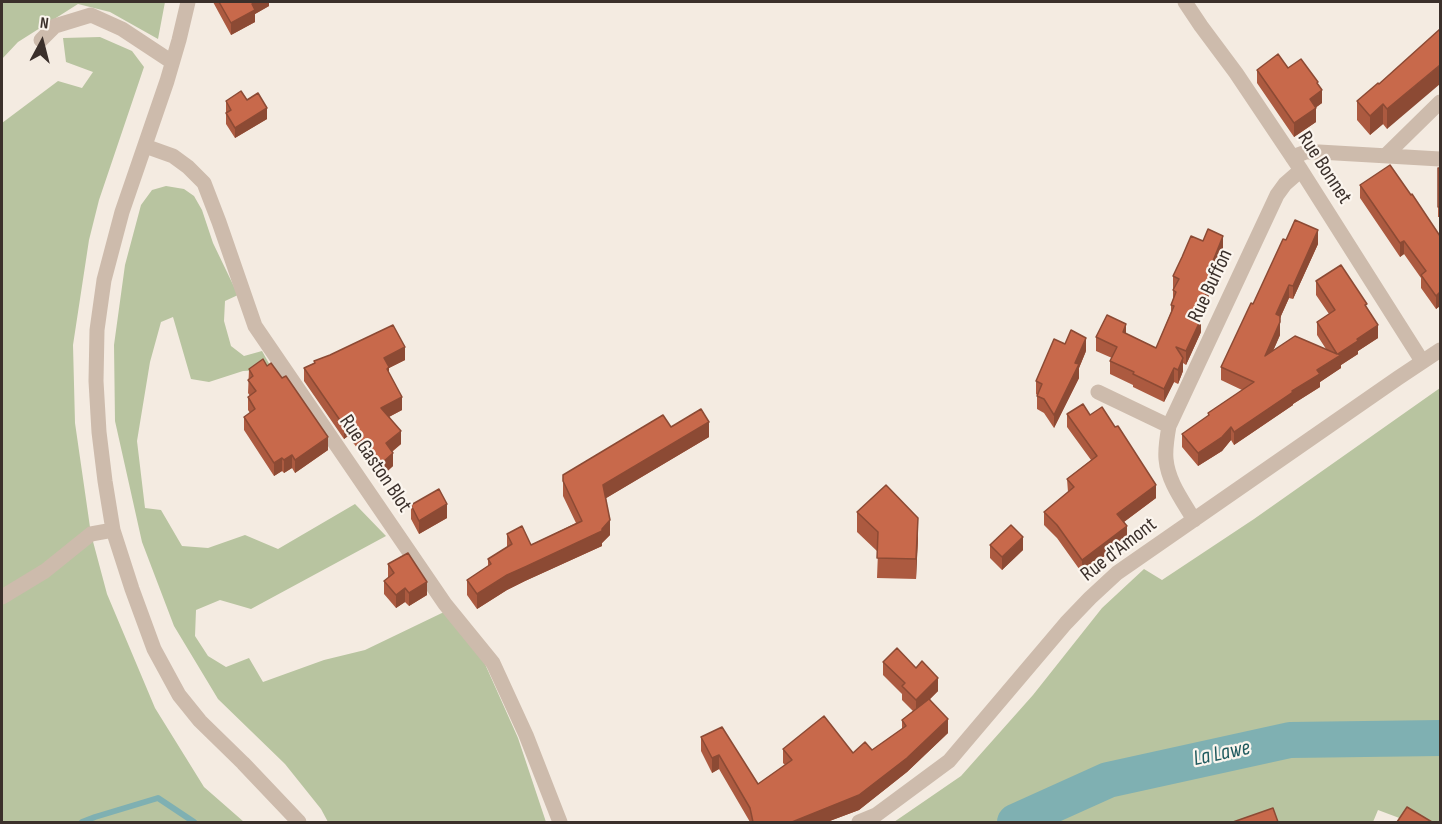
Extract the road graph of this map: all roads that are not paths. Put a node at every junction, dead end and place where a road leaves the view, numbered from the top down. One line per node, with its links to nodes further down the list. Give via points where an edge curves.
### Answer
1 (188, 2): 4 (street)
2 (1185, 2): 8 (street, Rue Bonnet)
3 (41, 40): 4 (street, via 56,26 91,15 122,29)
4 (172, 63): 6 (street)
5 (1440, 102): 7 (street)
6 (145, 146): 16 (street, via 122,212 97,330 99,432); 20 (street, Rue Gaston Blot, via 173,156 204,183 255,326 445,604 493,663)
7 (1385, 156): 8 (street, via 1306,152); 9 (street)
8 (1292, 157): 10 (street, Rue Bonnet)
9 (1440, 159)
10 (1301, 170): 12 (street, Rue Bonnet); 14 (street, Rue Buffon, via 1277,195)
11 (1440, 350): 12 (street, Rue d'Amont)
12 (1422, 361): 15 (street, Rue d'Amont)
13 (1098, 392): 14 (street)
14 (1169, 426): 15 (street, Rue Buffon, via 1166,461 1170,477)
15 (1194, 520): 18 (street, Rue d'Amont, via 1118,573 1090,598 949,761)
16 (113, 530): 17 (street, via 91,534 45,571); 19 (street, via 154,648 179,695)
17 (2, 597)
18 (873, 818): 21 (street, Rue d'Amont)
19 (299, 822)
20 (560, 822)
21 (859, 822)

